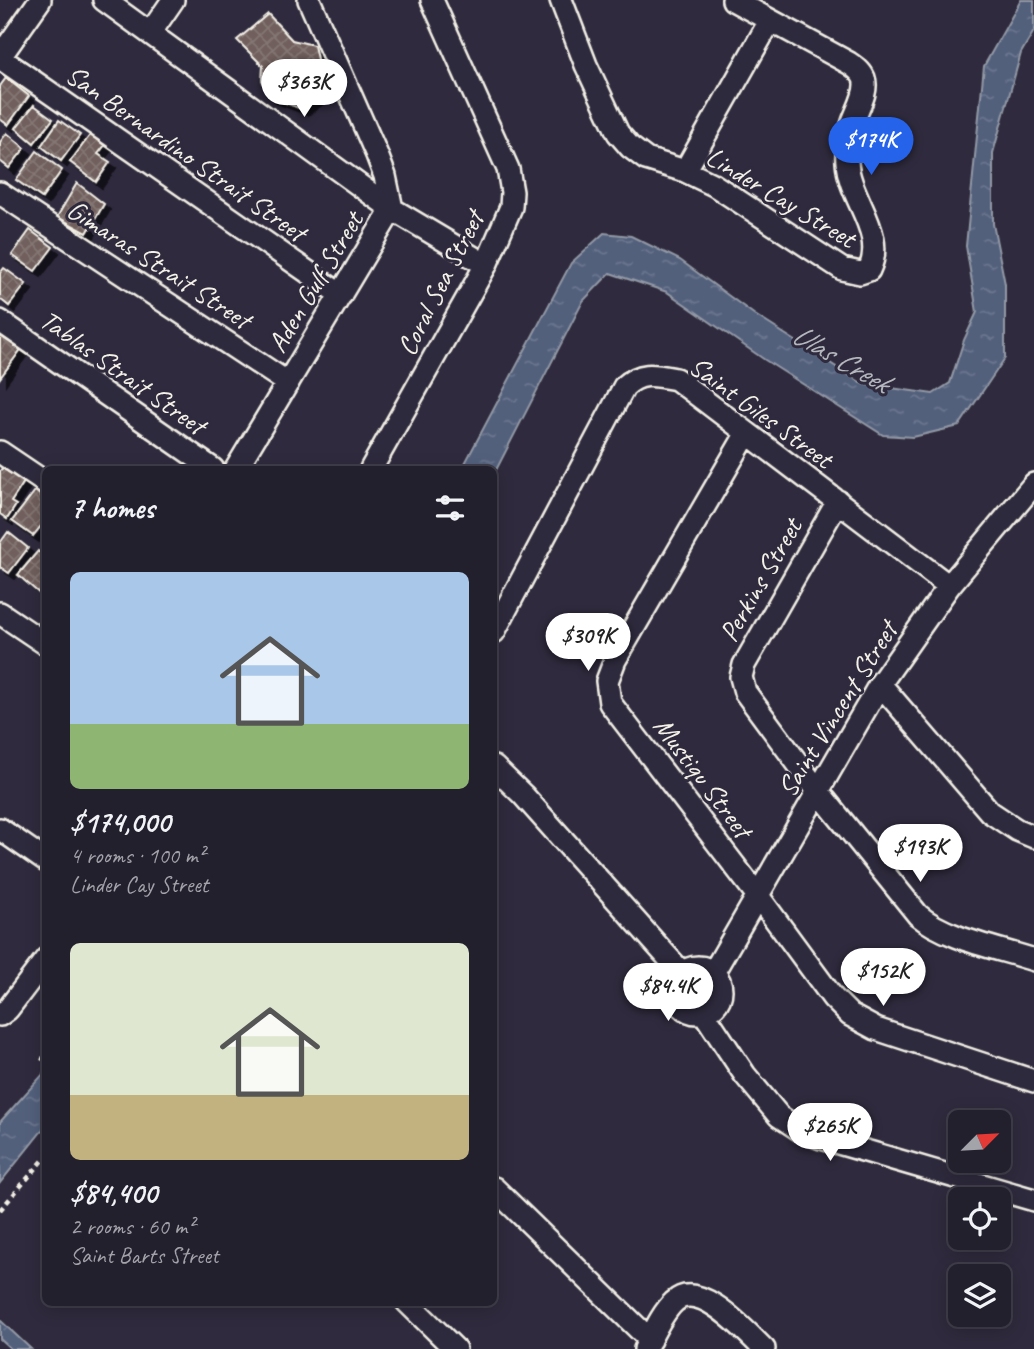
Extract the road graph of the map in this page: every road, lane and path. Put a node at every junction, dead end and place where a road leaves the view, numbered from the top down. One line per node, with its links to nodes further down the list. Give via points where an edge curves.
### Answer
1 (40, 0): 10 (street)
2 (104, 0): 9 (street)
3 (173, 0): 9 (street)
4 (309, 0): 13 (street, Aden Gulf Street, via 385,176)
5 (432, 0): 14 (street, Coral Sea Street, via 508,169 511,206)
6 (561, 0): 11 (street, Linder Cay Street, via 618,134 646,159)
7 (733, 0): 8 (street)
8 (770, 21): 11 (street); 11 (street, Linder Cay Street, via 849,63 864,76 847,162 873,238 869,270 842,269)
9 (151, 32): 13 (street)
10 (0, 57): 15 (street, San Bernardino Strait Street)
11 (685, 171)
12 (0, 192): 17 (street, Gimaras Strait Street)
13 (392, 209): 14 (street); 15 (street, Aden Gulf Street)
14 (486, 265): 22 (street, Coral Sea Street)
15 (341, 295): 17 (street, Aden Gulf Street)
16 (0, 321): 20 (street, Tablas Strait Street)
17 (288, 383): 21 (street, Aden Gulf Street)
18 (747, 433): 25 (street, Saint Giles Street); 28 (street, Saint Giles Street, via 677,379 649,373 634,377 624,387); 36 (street, Mustiqu Street, via 614,660 607,681 610,703)
19 (0, 452): 23 (street)
20 (209, 466)
21 (238, 466)
22 (373, 466)
23 (42, 480)
24 (1034, 484): 26 (street, Saint Vincent Street)
25 (838, 501): 26 (street, Saint Giles Street); 32 (street, Perkins Street, via 744,664 741,677 745,692)
26 (949, 586): 30 (street, Saint Vincent Street)
27 (0, 613): 29 (street)
28 (497, 626)
29 (42, 641)
30 (880, 684): 32 (street, Saint Vincent Street); 34 (street, via 990,812)
31 (497, 770): 39 (street)
32 (818, 791): 36 (street, Saint Vincent Street); 37 (street, via 929,925)
33 (0, 829): 35 (street)
34 (1034, 837)
35 (42, 857)
36 (758, 896): 40 (street, Saint Vincent Street); 43 (street, Mustiqu Street, via 850,1015 876,1029)
37 (1034, 960)
38 (42, 964): 42 (street)
39 (682, 973): 40 (street, via 697,967); 41 (street, via 675,986 677,1001 689,1012)
40 (713, 973): 41 (street, via 720,985 719,999)
41 (704, 1013): 46 (street, via 753,1086 779,1116 800,1130)
42 (0, 1015)
43 (1034, 1081)
44 (42, 1162): 47 (path)
45 (497, 1191): 49 (street)
46 (1034, 1200)
47 (0, 1210)
48 (411, 1306): 50 (street)
49 (647, 1345): 51 (street, via 673,1303 684,1295 718,1307)
50 (455, 1349)
51 (764, 1349)

